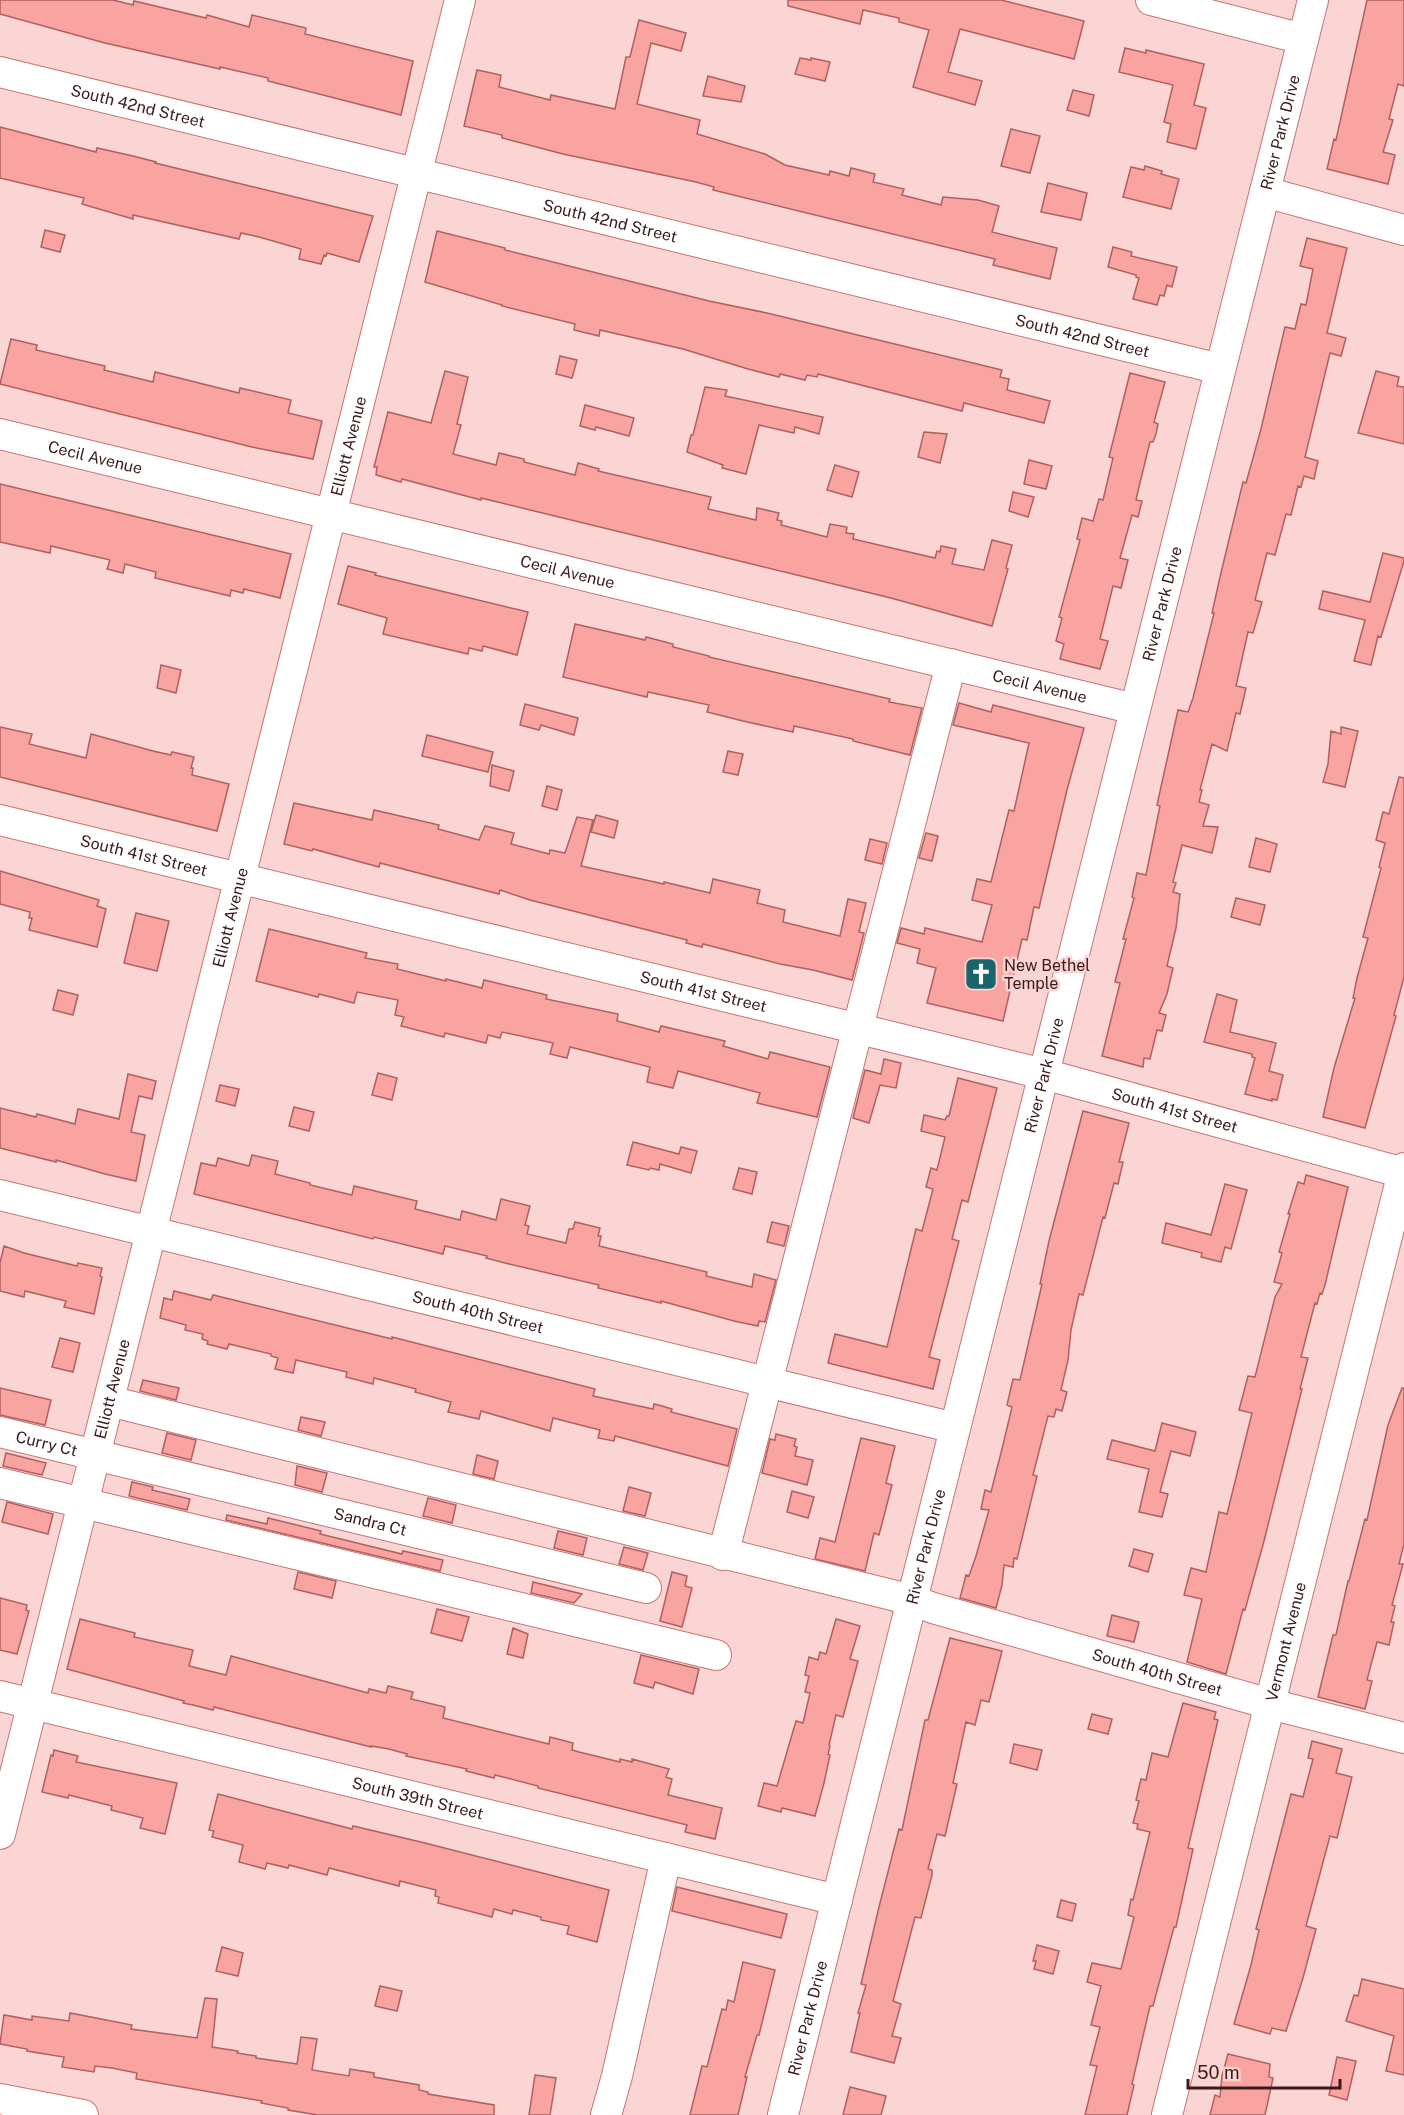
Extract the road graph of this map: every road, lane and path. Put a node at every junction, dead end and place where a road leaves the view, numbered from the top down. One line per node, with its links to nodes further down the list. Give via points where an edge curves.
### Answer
1 (460, 0): 6 (street, Elliott Avenue)
2 (1150, 0): 4 (street)
3 (1313, 0): 4 (street, River Park Drive)
4 (1303, 39): 7 (street, River Park Drive)
5 (0, 72): 6 (street, South 42nd Street)
6 (417, 174): 9 (street, South 42nd Street); 11 (street, Elliott Avenue)
7 (1265, 192): 8 (street); 9 (street, River Park Drive)
8 (1404, 230)
9 (1220, 369): 13 (street, River Park Drive)
10 (0, 434): 11 (street, Cecil Avenue)
11 (331, 514): 12 (street, Cecil Avenue); 15 (street, Elliott Avenue)
12 (951, 664): 13 (street, Cecil Avenue); 16 (street)
13 (1136, 709): 17 (street, River Park Drive)
14 (0, 820): 15 (street, South 41st Street)
15 (240, 878): 16 (street, South 41st Street); 20 (street, Elliott Avenue)
16 (857, 1028): 17 (street, South 41st Street); 21 (street)
17 (1044, 1074): 18 (street, South 41st Street); 23 (street, River Park Drive)
18 (1404, 1171): 34 (street, Vermont Avenue)
19 (0, 1195): 20 (street, South 40th Street)
20 (152, 1232): 21 (street, South 40th Street); 22 (street, Elliott Avenue)
21 (766, 1382): 23 (street, South 40th Street); 28 (street)
22 (109, 1401): 25 (street, Elliott Avenue); 28 (street, South 40th Street)
23 (955, 1428): 30 (street, River Park Drive)
24 (0, 1432): 25 (street, Curry Ct)
25 (95, 1455): 27 (street, Elliott Avenue); 29 (street, Sandra Ct)
26 (0, 1483): 27 (street)
27 (83, 1503): 31 (street); 33 (street, Elliott Avenue)
28 (723, 1555): 30 (street, South 40th Street)
29 (646, 1588)
30 (912, 1600): 34 (street, South 40th Street); 38 (street, River Park Drive)
31 (716, 1655)
32 (0, 1696): 33 (street, South 39th Street)
33 (33, 1704): 36 (street, Elliott Avenue); 37 (street, South 39th Street)
34 (1270, 1704): 35 (street, South 40th Street); 43 (street, Vermont Avenue)
35 (1404, 1738)
36 (0, 1834)
37 (666, 1858): 38 (street, South 39th Street); 41 (street)
38 (837, 1899): 42 (street, River Park Drive)
39 (0, 2099): 40 (street)
40 (83, 2115)
41 (606, 2115)
42 (783, 2115)
43 (1167, 2115)

